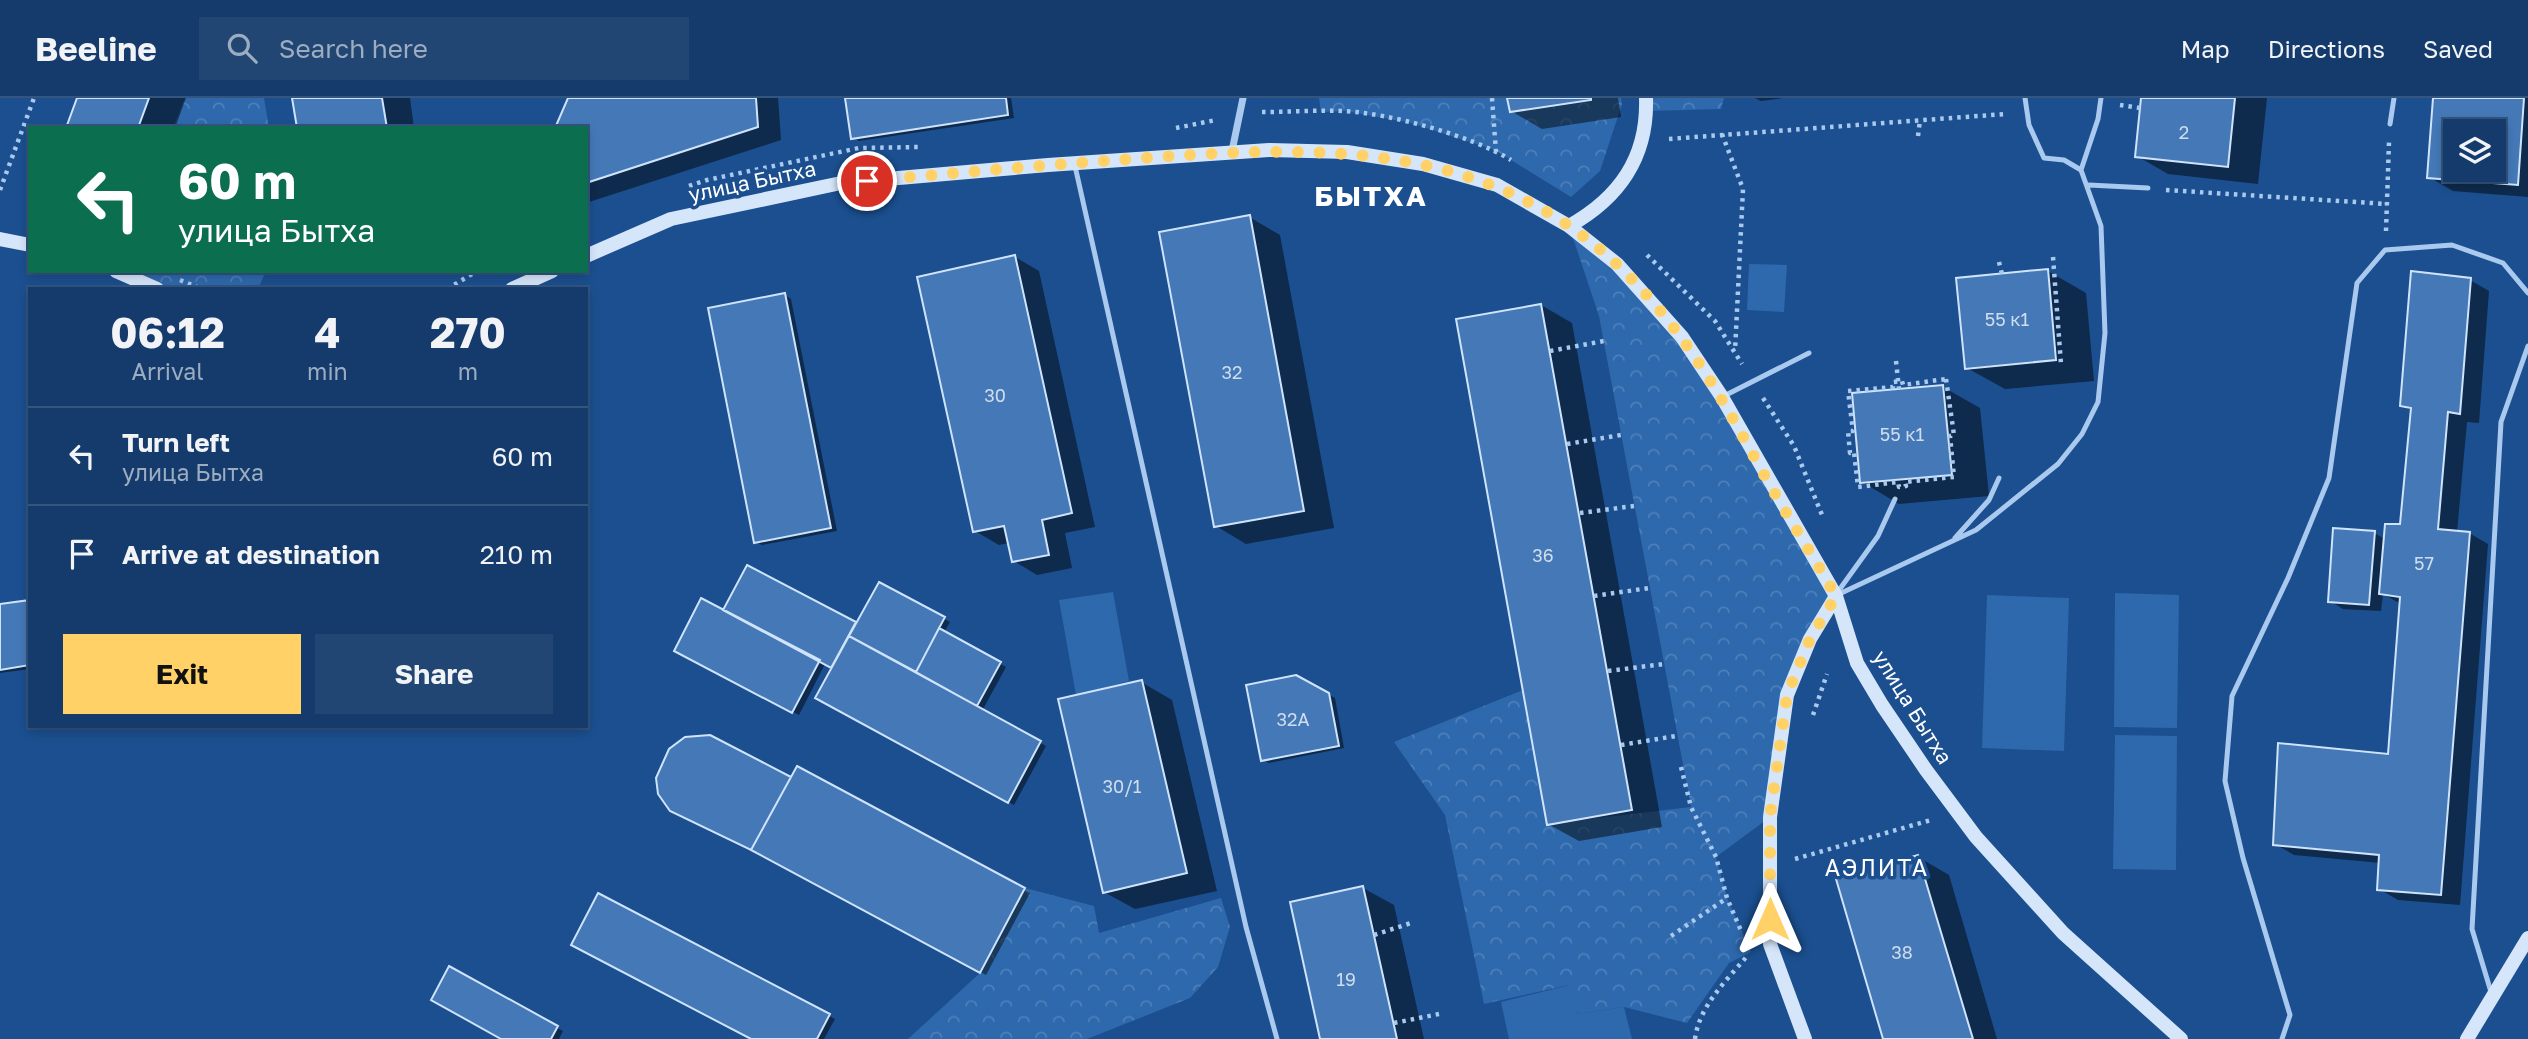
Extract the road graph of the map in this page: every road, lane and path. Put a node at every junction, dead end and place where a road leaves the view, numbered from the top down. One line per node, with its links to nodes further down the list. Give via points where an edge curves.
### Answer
1 (34, 98): 26 (path)
2 (1243, 98): 9 (street)
3 (1492, 98): 16 (path)
4 (1646, 98): 18 (street)
5 (2025, 98): 8 (lane)
6 (2101, 98): 21 (lane)
7 (2394, 98): 11 (lane)
8 (2027, 112): 10 (path); 21 (lane, via 2044,158 2064,160)
9 (1240, 115): 12 (path); 16 (path, via 1345,111 1408,122); 17 (street)
10 (1920, 120): 13 (path); 14 (path)
11 (2390, 124): 27 (path)
12 (1164, 130)
13 (1722, 134): 18 (path, via 1671,137); 47 (path, via 1743,189)
14 (1918, 136)
15 (926, 147): 25 (path, via 859,148)
16 (1495, 150): 20 (path); 22 (path)
17 (1232, 151): 19 (street, улица Бытха); 22 (street, улица Бытха, via 1348,152 1423,164)
18 (1637, 156): 28 (street, via 1620,187 1595,211)
19 (1074, 163): 33 (street, улица Бытха, via 841,183 671,219); 87 (lane, via 1246,927)
20 (1518, 164)
21 (2081, 170): 23 (lane)
22 (1497, 185): 28 (street, улица Бытха)
23 (2089, 185): 24 (lane); 62 (lane, via 2101,226 2105,333 2098,402 2082,434 2058,464 1976,530)
24 (2148, 188): 27 (path)
25 (683, 189)
26 (0, 190)
27 (2387, 204): 32 (path)
28 (1569, 226): 54 (street, улица Бытха, via 1617,264 1650,299)
29 (0, 239): 30 (street)
30 (28, 245)
31 (1641, 249): 47 (path, via 1715,321)
32 (2385, 250): 43 (lane, via 2452,245 2503,263); 91 (lane, via 2357,283 2329,478 2232,696 2225,781 2290,1015)
33 (588, 255)
34 (2053, 257): 50 (path)
35 (1999, 262): 39 (path)
36 (121, 273): 40 (street)
37 (474, 273): 41 (path)
38 (548, 273): 42 (street)
39 (2002, 274)
40 (152, 287)
41 (450, 287)
42 (516, 287)
43 (2528, 293)
44 (1604, 341): 46 (path)
45 (2528, 346): 84 (lane, via 2501,422 2472,915)
46 (1550, 351)
47 (1735, 352): 51 (path)
48 (1809, 353): 51 (lane)
49 (1896, 361): 52 (path)
50 (2061, 364)
51 (1753, 381): 54 (lane); 61 (path, via 1794,446)
52 (1899, 389)
53 (1848, 391): 53 (path, via 1853,431 1848,431 1850,453 1854,452 1858,488 1898,482 1899,487 1906,486 1905,482 1954,477 1946,379)
54 (1723, 397): 65 (street, улица Бытха)
55 (1621, 435): 56 (path)
56 (1567, 444)
57 (1999, 478): 62 (lane, via 1989,500)
58 (1895, 499): 65 (lane, via 1878,536)
59 (1634, 506): 60 (path)
60 (1580, 513)
61 (1823, 518)
62 (1953, 541): 65 (lane)
63 (1649, 588): 64 (path)
64 (1594, 596)
65 (1836, 596): 89 (street, via 1810,639 1787,695 1770,817 1770,944); 90 (street, улица Бытха, via 1857,663 1881,705 1976,837 2063,933)
66 (1664, 664): 67 (path)
67 (1608, 671)
68 (1827, 672): 69 (path)
69 (1809, 727)
70 (1676, 736): 71 (path)
71 (1622, 745)
72 (1681, 767): 77 (path, via 1691,807 1716,857)
73 (1939, 818): 75 (path)
74 (1796, 845): 75 (path)
75 (1795, 858): 76 (path)
76 (1795, 871)
77 (1727, 898): 80 (path); 82 (path)
78 (1414, 922): 79 (path)
79 (1374, 935)
80 (1671, 936)
81 (2528, 938): 84 (street)
82 (1746, 941)
83 (1751, 952): 88 (path, via 1716,994 1697,1026)
84 (2493, 997): 92 (street)
85 (1439, 1014): 86 (path)
86 (1394, 1023)
87 (1277, 1039)
88 (1695, 1039)
89 (1805, 1039)
90 (2181, 1039)
91 (2282, 1039)
92 (2467, 1039)

